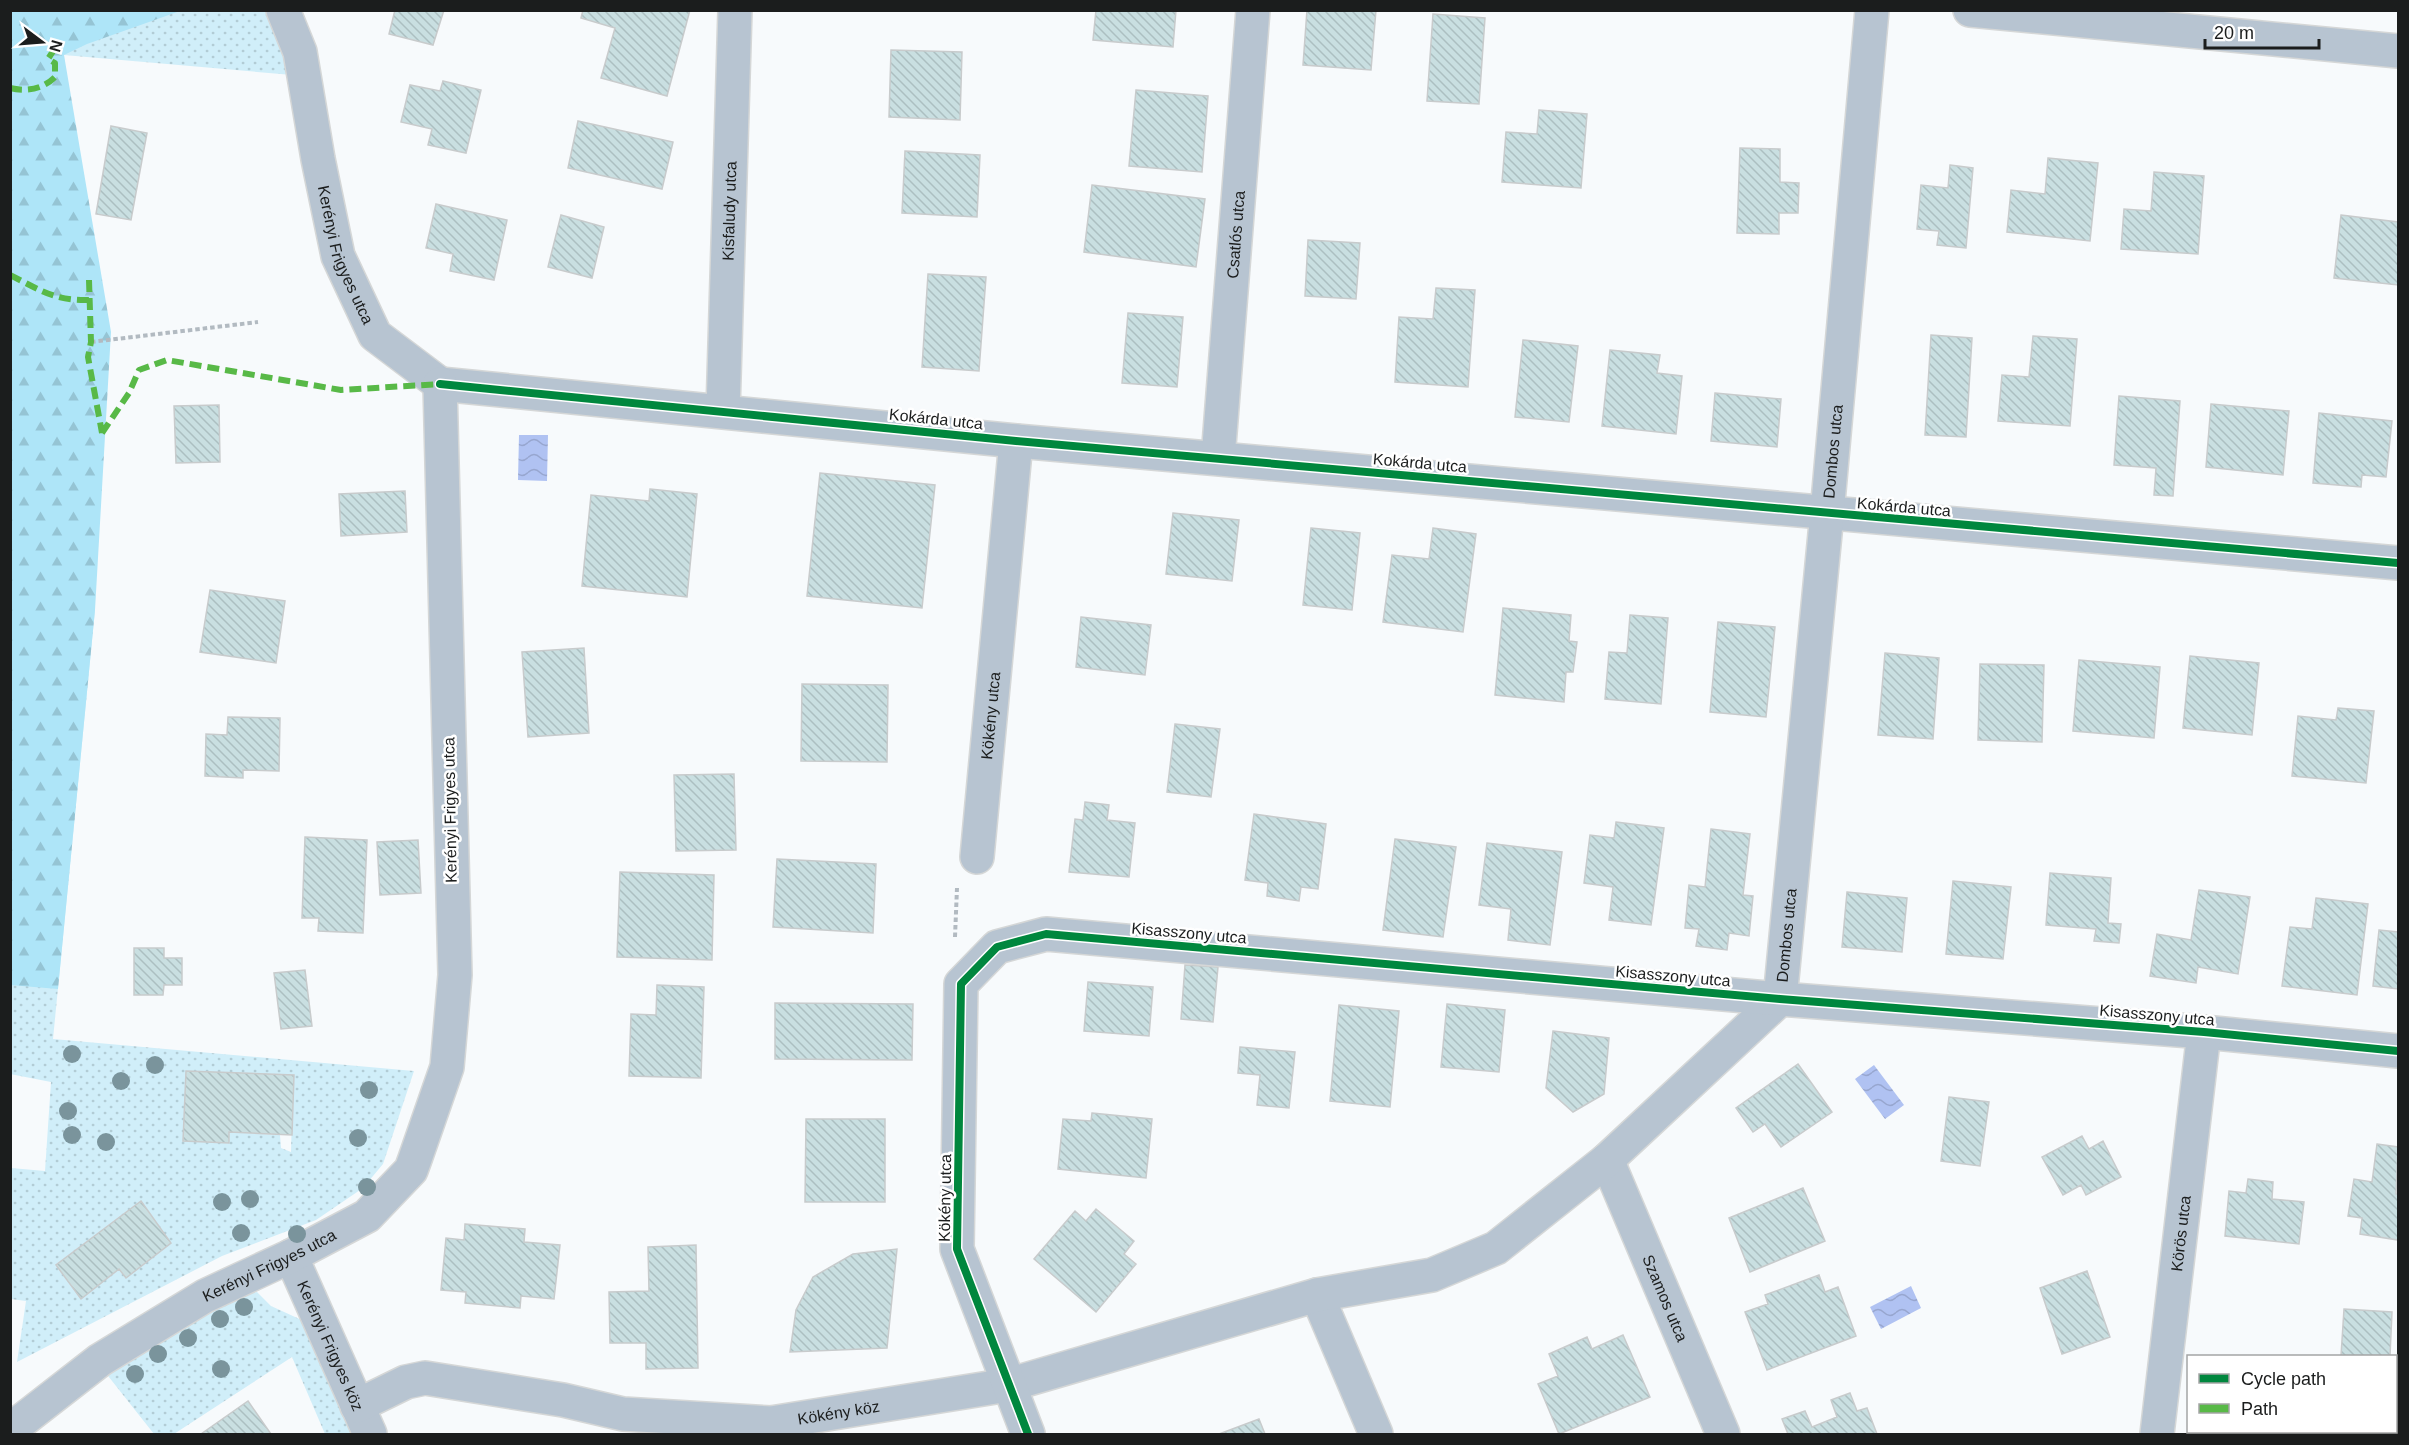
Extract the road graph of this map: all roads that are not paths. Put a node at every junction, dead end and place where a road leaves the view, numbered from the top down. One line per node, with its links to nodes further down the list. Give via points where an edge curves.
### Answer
1 (283, 10): 7 (street, Kerényi Frigyes utca, via 300,52 338,256 375,334)
2 (735, 10): 8 (street, Kisfaludy utca)
3 (1252, 10): 10 (street, Csatlós utca)
4 (1872, 10): 11 (street, Dombos utca)
5 (1970, 10): 6 (street)
6 (2398, 51)
7 (440, 384): 8 (street, Kokárda utca); 19 (street, Kerényi Frigyes utca, via 455,975 447,1067 411,1170 367,1216)
8 (723, 411): 9 (street, Kokárda utca)
9 (1017, 441): 10 (street, Kokárda utca); 13 (street, Kökény utca)
10 (1218, 458): 11 (street, Kokárda utca)
11 (1827, 513): 12 (street, Kokárda utca); 15 (street, Dombos utca)
12 (2398, 563)
13 (977, 857)
14 (962, 984): 15 (street, Kisasszony utca, via 997,947 1046,934); 21 (street, Kökény utca, via 957,1249)
15 (1780, 999): 16 (street, Kisasszony utca); 18 (street, Kökény köz)
16 (2204, 1032): 17 (street, Kisasszony utca); 27 (street, Körös utca)
17 (2398, 1051)
18 (1607, 1160): 20 (street, Kökény köz, via 1496,1248 1432,1275); 26 (street, Szamos utca)
19 (291, 1256): 22 (street, Kerényi Frigyes köz); 23 (street, Kerényi Frigyes utca, via 205,1296 100,1360)
20 (1317, 1295): 21 (street, Kökény köz); 25 (street)
21 (1008, 1385): 22 (street, Kökény köz, via 771,1423 623,1414 425,1377 406,1382); 24 (street, Kökény utca)
22 (363, 1420)
23 (10, 1430)
24 (1028, 1434)
25 (1376, 1434)
26 (1723, 1434)
27 (2157, 1434)

